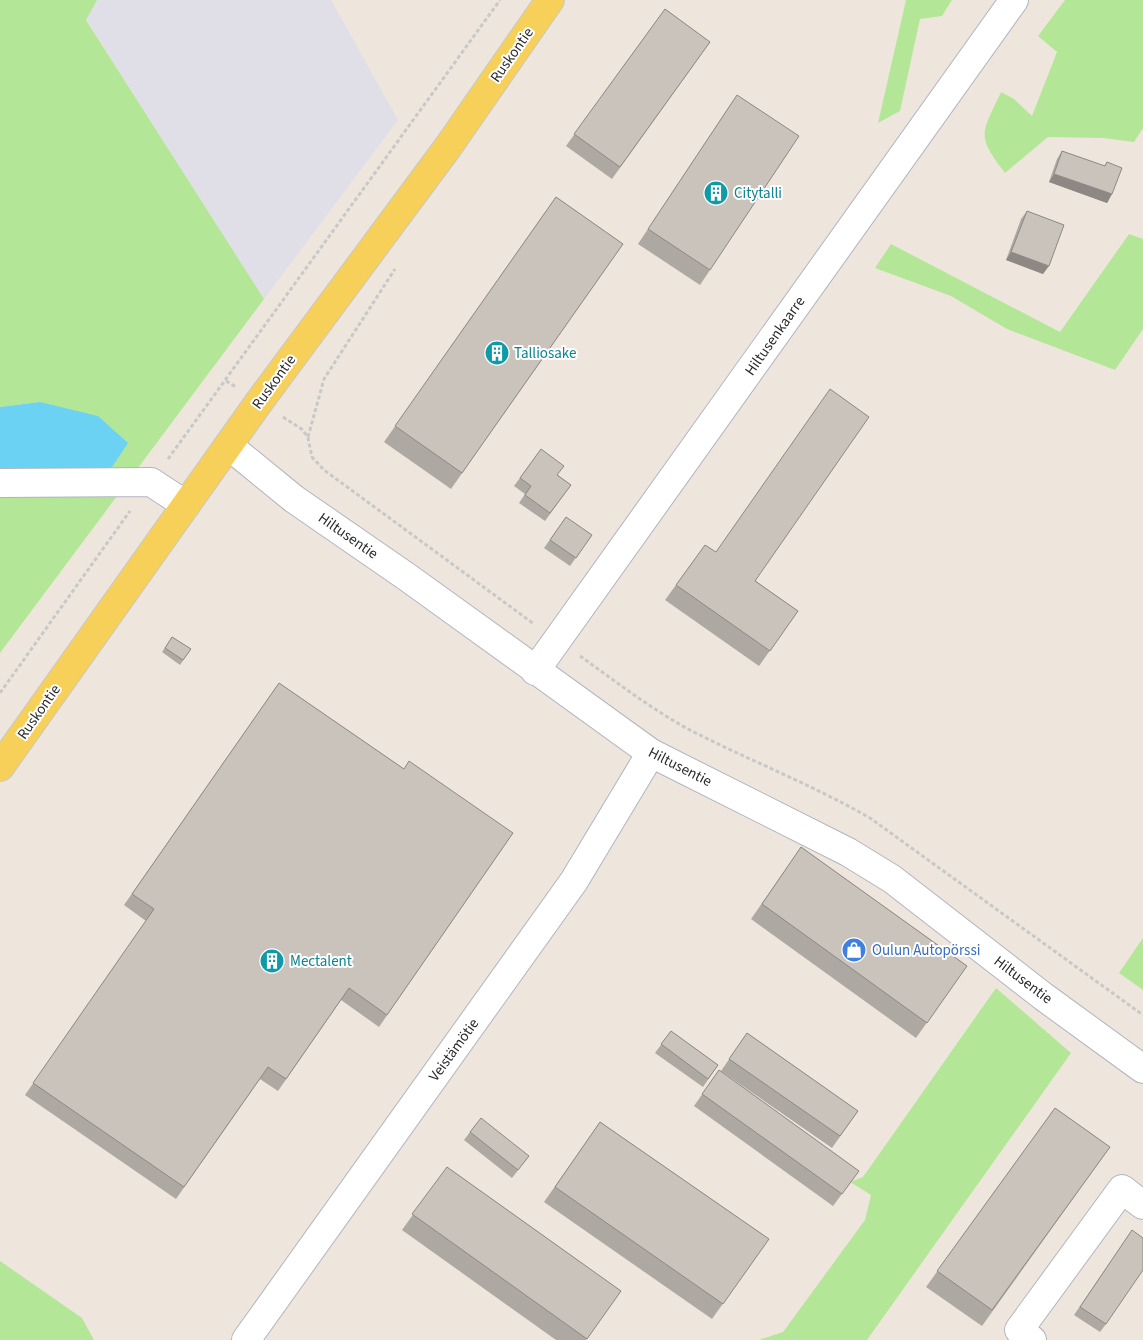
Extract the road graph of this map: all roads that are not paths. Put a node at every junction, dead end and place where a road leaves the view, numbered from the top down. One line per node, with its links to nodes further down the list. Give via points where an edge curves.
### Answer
1 (550, 0): 3 (main road, Ruskontie, via 448,147)
2 (1014, 0): 6 (street, Hiltusenkaarre)
3 (229, 446): 5 (main road, Ruskontie); 6 (street, Hiltusentie, via 294,498)
4 (0, 483): 5 (street, via 151,482)
5 (186, 504): 8 (main road, Ruskontie)
6 (535, 672): 7 (street, Hiltusentie)
7 (651, 753): 9 (street, Hiltusentie, via 848,852 892,879 1044,997); 11 (street, Veistämötie, via 574,881)
8 (0, 767)
9 (1143, 1068)
10 (1143, 1205): 12 (street, via 1122,1189 1019,1330)
11 (246, 1340)
12 (1032, 1340)

